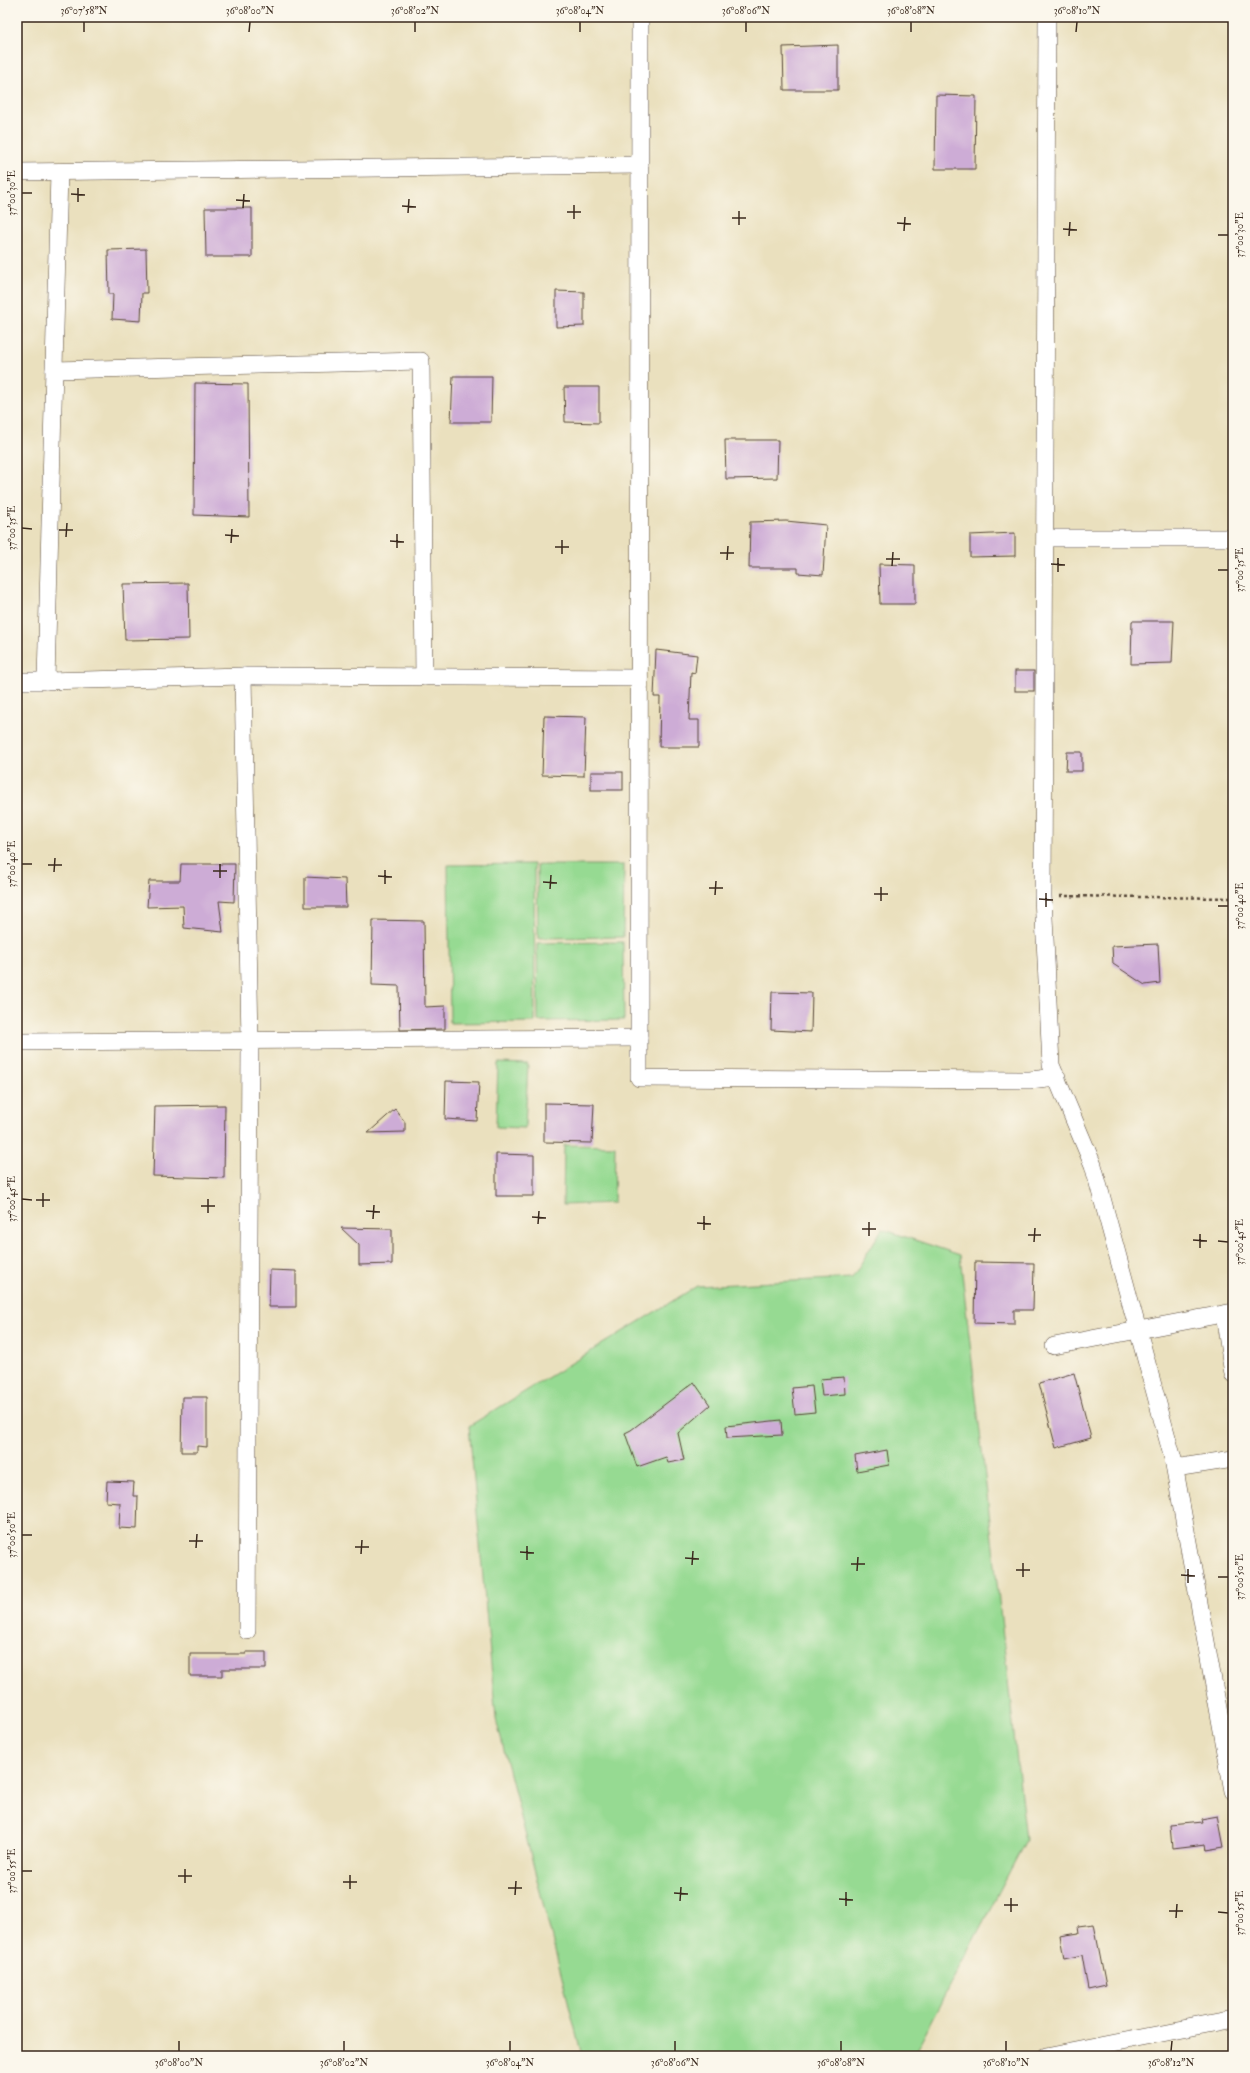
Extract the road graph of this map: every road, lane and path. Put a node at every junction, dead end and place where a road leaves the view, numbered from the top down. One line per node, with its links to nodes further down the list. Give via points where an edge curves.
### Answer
1 (640, 17): 3 (street)
2 (1047, 17): 7 (street)
3 (640, 165): 5 (street); 11 (street)
4 (17, 172): 5 (street)
5 (59, 172): 6 (street)
6 (54, 370): 10 (street, via 421,361); 13 (street)
7 (1046, 538): 8 (street); 14 (street)
8 (1233, 538)
9 (243, 676): 10 (street); 13 (street); 17 (street)
10 (424, 677): 11 (street)
11 (639, 678): 16 (street)
12 (17, 681): 13 (street)
13 (46, 681)
14 (1043, 896): 15 (path); 19 (street, via 1051,1065)
15 (1233, 898)
16 (639, 1038): 17 (street); 19 (street, via 639,1078 1030,1080)
17 (250, 1040): 18 (street); 26 (street)
18 (17, 1042)
19 (1057, 1077): 21 (street, via 1094,1165)
20 (1228, 1313): 21 (street); 23 (street)
21 (1139, 1330): 22 (street); 25 (street)
22 (1054, 1346)
23 (1233, 1374)
24 (1233, 1459): 25 (street)
25 (1175, 1468): 27 (street)
26 (247, 1631)
27 (1233, 1791)
28 (1233, 2019): 29 (street)
29 (1046, 2056)

